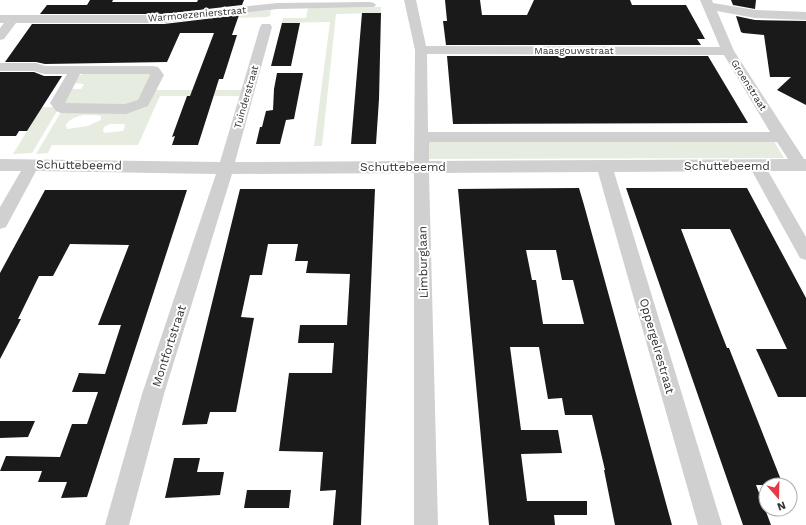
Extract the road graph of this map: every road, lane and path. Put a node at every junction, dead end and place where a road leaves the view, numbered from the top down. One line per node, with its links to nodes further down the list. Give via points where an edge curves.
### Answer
1 (410, 0): 9 (street, Limburglaan)
2 (708, 3): 5 (street, via 755,14); 10 (street, Groenstraat)
3 (370, 5): 4 (street, Warmoezenierstraat)
4 (272, 16): 7 (street, Warmoezenierstraat); 21 (street, Tuinderstraat)
5 (806, 16)
6 (0, 19): 7 (street, Warmoezenierstraat)
7 (13, 20): 8 (street)
8 (0, 36)
9 (421, 50): 10 (street, Maasgouwstraat); 13 (street, Limburglaan)
10 (728, 51): 14 (street, Groenstraat)
11 (0, 67): 12 (street)
12 (76, 70): 12 (street, via 153,70 157,74 143,103 126,109 61,108 57,103)
13 (421, 137): 14 (street); 20 (street, Limburglaan)
14 (781, 137): 17 (street, Groenstraat)
15 (32, 164): 16 (street, Schuttebeemd); 21 (street, Schuttebeemd); 22 (street)
16 (0, 165)
17 (803, 165): 19 (street, Schuttebeemd)
18 (604, 166): 19 (street, Schuttebeemd); 20 (street, Schuttebeemd); 26 (street, Oppergelrestraat)
19 (757, 166): 23 (street)
20 (422, 167): 21 (street, Schuttebeemd); 25 (street, Limburglaan)
21 (226, 168): 24 (street, Montfortstraat, via 153,394)
22 (0, 222)
23 (806, 253)
24 (116, 525)
25 (426, 525)
26 (710, 525)

